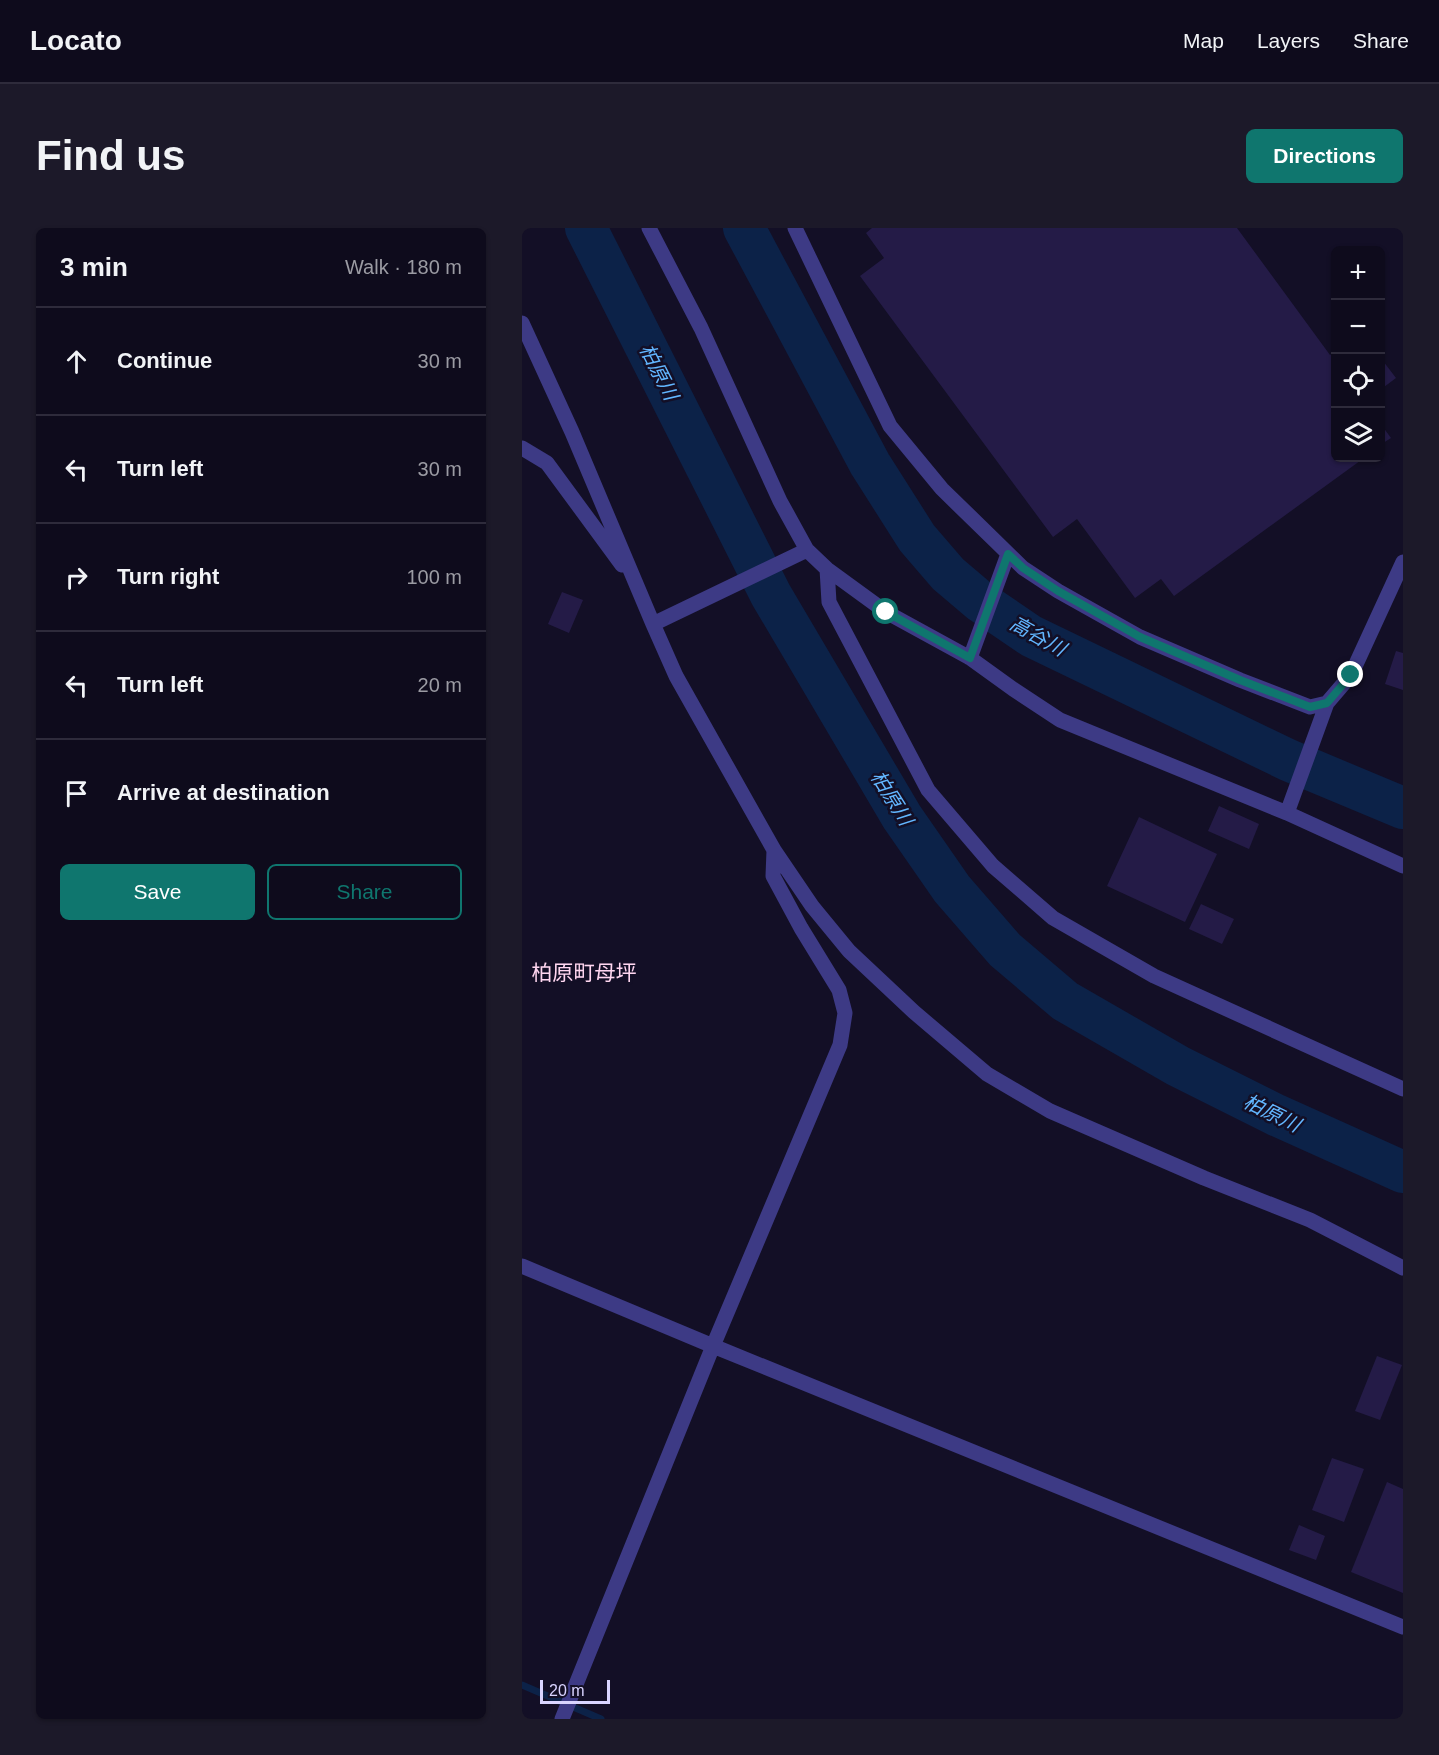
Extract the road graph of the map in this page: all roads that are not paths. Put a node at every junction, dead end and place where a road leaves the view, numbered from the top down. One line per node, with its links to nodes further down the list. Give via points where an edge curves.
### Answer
1 (649, 228): 5 (street)
2 (795, 228): 6 (street, via 890,426 942,489)
3 (522, 323): 9 (street)
4 (522, 448): 9 (street, via 547,463)
5 (807, 550): 8 (street); 10 (street)
6 (1008, 554): 11 (street); 12 (street, via 1058,591 1140,637 1310,707)
7 (1403, 562): 12 (street, via 1351,675)
8 (826, 569): 11 (street, via 886,612); 16 (street, via 829,602 928,790 993,866 1053,918 1154,976)
9 (637, 585): 10 (street)
10 (653, 624): 14 (street, via 676,676)
11 (970, 658): 13 (street, via 1060,720)
12 (1327, 703): 13 (street)
13 (1287, 813): 15 (street)
14 (774, 850): 18 (street, via 849,951 987,1074 1050,1111 1310,1220); 19 (street, via 773,876 839,990 845,1013 840,1045)
15 (1403, 866)
16 (1403, 1089)
17 (522, 1266): 19 (street)
18 (1403, 1268)
19 (713, 1346): 20 (street); 21 (street)
20 (1403, 1627)
21 (562, 1719)

